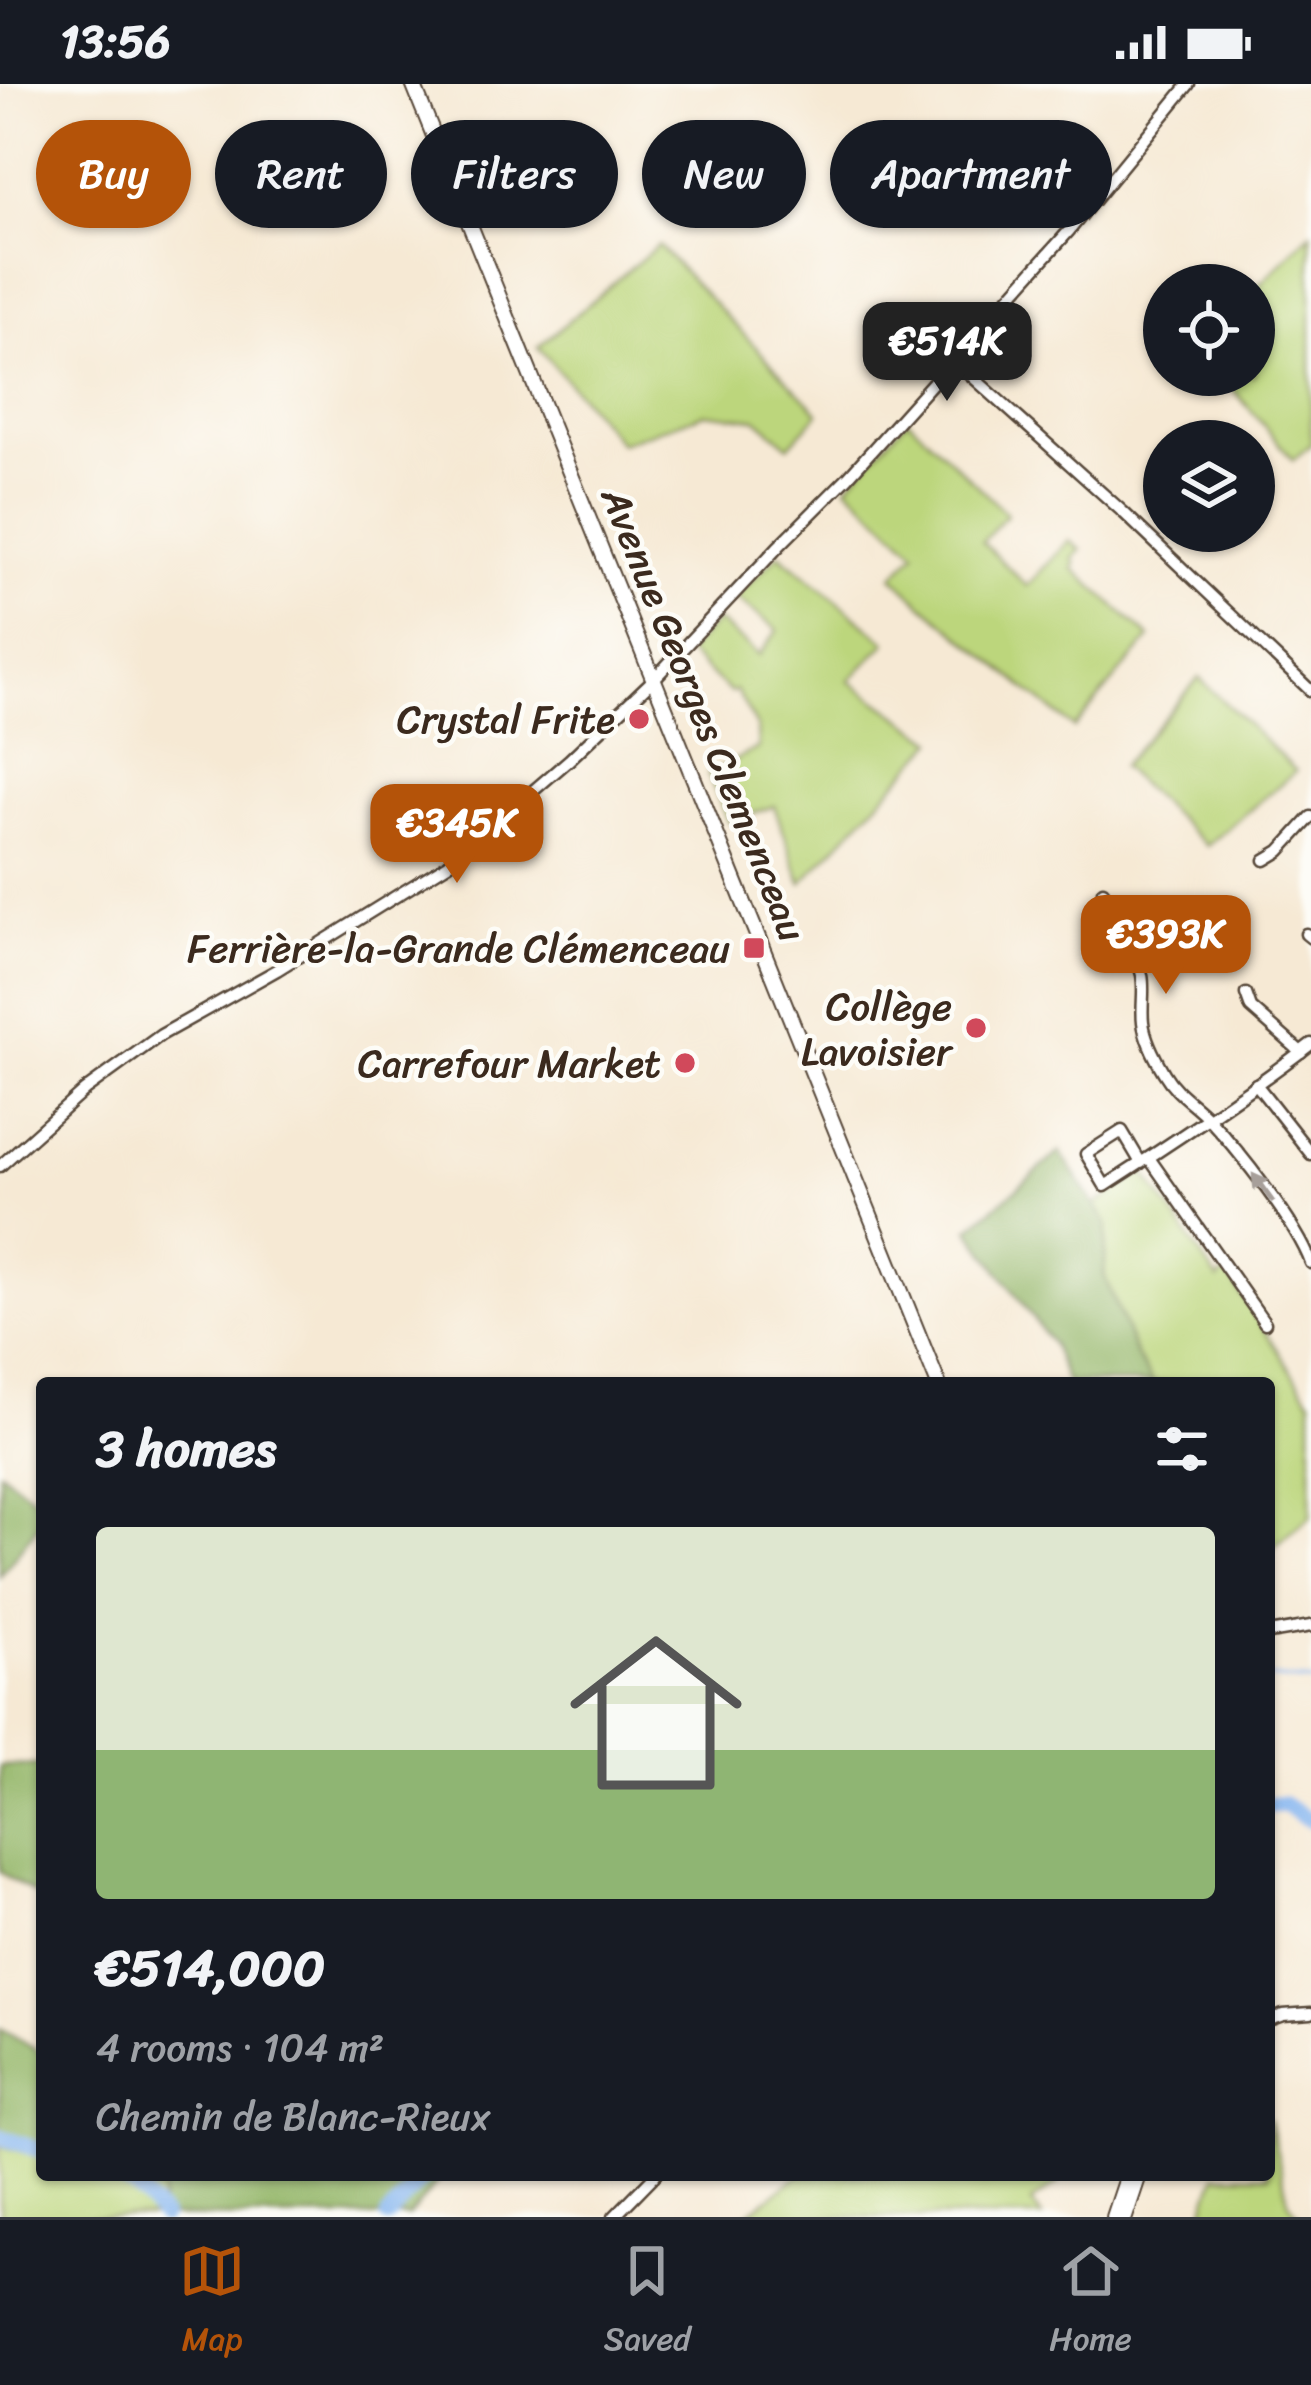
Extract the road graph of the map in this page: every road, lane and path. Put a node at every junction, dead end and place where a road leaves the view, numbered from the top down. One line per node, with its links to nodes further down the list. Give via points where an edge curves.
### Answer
1 (413, 84): 4 (main road, Avenue Georges Clemenceau)
2 (1189, 84): 3 (street)
3 (955, 361): 4 (street); 5 (street)
4 (654, 680): 15 (street, via 448,864 161,1035); 18 (main road, Avenue Georges Clemenceau)
5 (1311, 691)
6 (1311, 817): 7 (street)
7 (1265, 860)
8 (1103, 891): 12 (street, via 1143,979 1143,1026 1153,1052 1181,1097)
9 (1246, 994): 10 (street, via 1252,1008)
10 (1306, 1048): 11 (street)
11 (1256, 1084): 12 (street); 13 (street)
12 (1208, 1118): 14 (street); 16 (street, one-way to 12)
13 (1311, 1154)
14 (1145, 1160): 14 (street, via 1105,1186 1086,1154 1122,1131); 17 (street)
15 (0, 1166)
16 (1311, 1263)
17 (1265, 1323)
18 (936, 1377)
19 (1311, 1626): 20 (street)
20 (1275, 1632)
21 (1311, 2013): 22 (street)
22 (1275, 2018)
23 (649, 2181): 26 (street)
24 (1126, 2181): 27 (main road)
25 (1137, 2181): 28 (main road)
26 (614, 2217)
27 (1114, 2217)
28 (1125, 2217)

